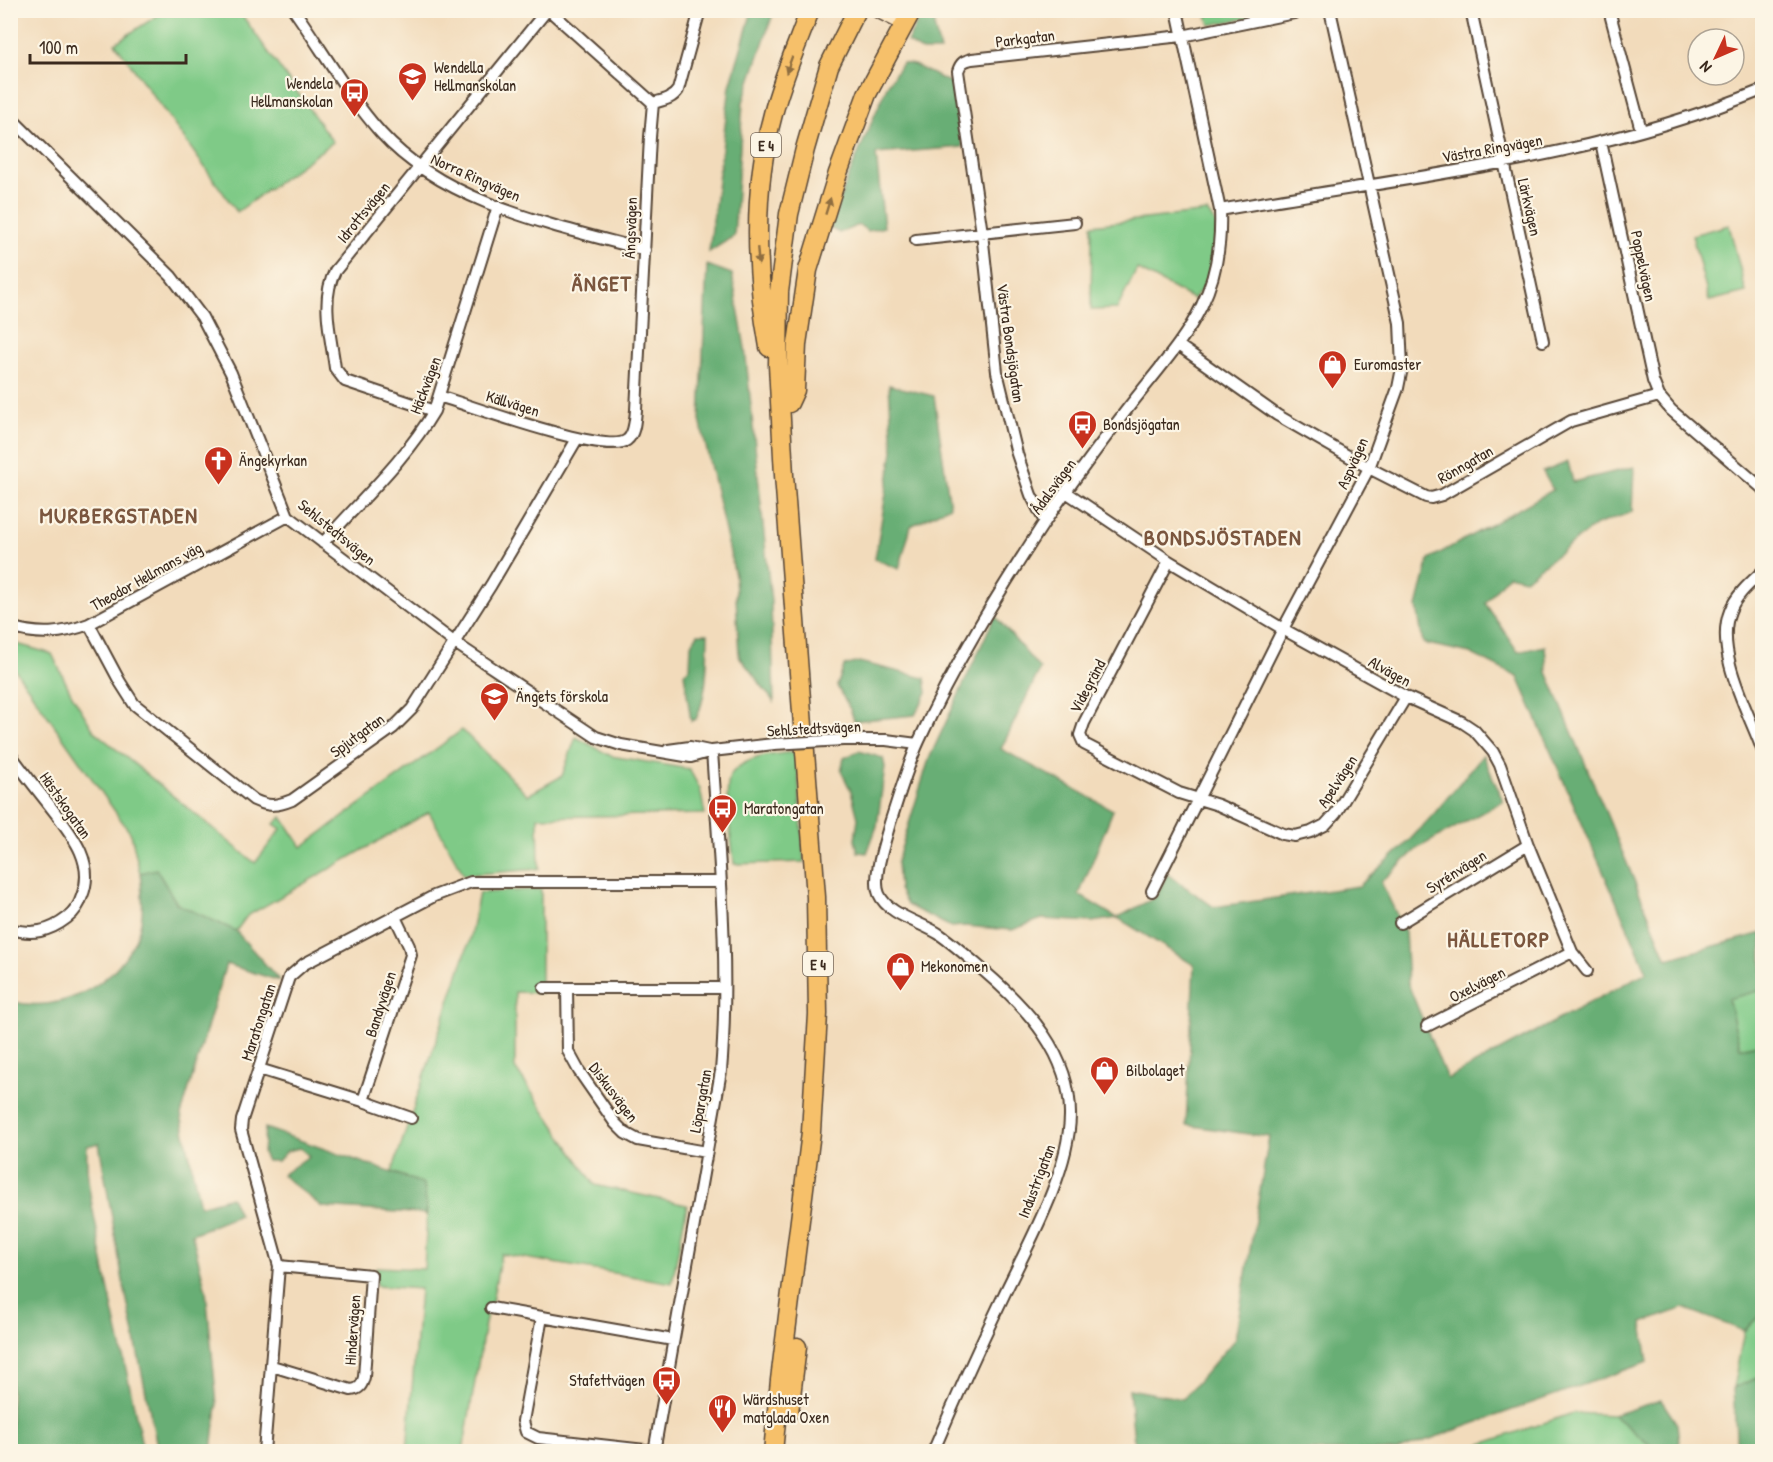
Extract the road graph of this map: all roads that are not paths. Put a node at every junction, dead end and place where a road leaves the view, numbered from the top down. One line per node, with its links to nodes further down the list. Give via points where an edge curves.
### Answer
1 (294, 10): 23 (street, Norra Ringvägen, via 368,117)
2 (548, 10): 17 (street); 23 (street, Idrottsvägen)
3 (700, 10): 17 (street, via 678,90 668,100)
4 (810, 10): 33 (highway, E 4, one-way to 33, via 772,116 758,199 765,320 771,362)
5 (856, 10): 21 (highway, E 4, via 830,66)
6 (878, 10): 13 (main road)
7 (890, 10): 13 (main road)
8 (1177, 10): 14 (street, Ådalsvägen)
9 (1309, 10): 14 (street, Parkgatan)
10 (1330, 10): 24 (street, Aspvägen)
11 (1471, 10): 22 (street, Lärkvägen)
12 (1609, 10): 19 (street)
13 (908, 17): 36 (highway, E 4, one-way to 13, via 795,390 800,314 808,270 834,184 867,94)
14 (1182, 36): 15 (street, Parkgatan, via 972,59); 26 (street, Ådalsvägen)
15 (960, 65): 28 (street, Västra Bondsjögatan)
16 (1762, 90): 19 (street, Västra Ringvägen, via 1716,109)
17 (653, 103): 30 (street, Ängsvägen)
18 (10, 117): 42 (street, Sehlstedtsvägen, via 171,276 202,317 231,373)
19 (1641, 130): 20 (street, Västra Ringvägen)
20 (1601, 142): 22 (street, Västra Ringvägen); 35 (street, Poppelvägen)
21 (805, 150): 33 (highway, E 4, via 789,214 781,269); 36 (highway, E 4, via 790,286)
22 (1504, 163): 24 (street, Västra Ringvägen); 31 (street, Lärkvägen)
23 (419, 168): 25 (street, Norra Ringvägen); 37 (street, Idrottsvägen, via 335,271 329,282 328,311 335,368 340,376 352,384)
24 (1370, 184): 26 (street, Västra Ringvägen); 39 (street, Aspvägen, via 1400,323 1402,368)
25 (498, 206): 30 (street, Norra Ringvägen); 34 (street, Häckvägen)
26 (1220, 210): 32 (street, Ådalsvägen, via 1217,266 1200,311)
27 (1075, 223): 28 (street)
28 (982, 233): 29 (street); 43 (street, Västra Bondsjögatan, via 997,372 1006,415 1031,495)
29 (916, 240)
30 (645, 250): 38 (street, Ängsvägen, via 632,434 616,444)
31 (1543, 341)
32 (1178, 345): 39 (street, Rönngatan, via 1277,415); 41 (street, Ådalsvägen)
33 (780, 383): 81 (highway, E 4, via 816,897 818,1002 811,1132)
34 (440, 396): 37 (street, Häckvägen); 38 (street, Källvägen)
35 (1659, 396): 39 (street, Rönngatan, via 1571,421 1436,497 1417,494); 40 (street)
36 (789, 403): 82 (highway, E 4, via 827,912 829,998 820,1162)
37 (434, 411): 44 (street, Häckvägen, via 407,448)
38 (577, 439): 50 (street, Spjutgatan)
39 (1369, 468): 49 (street, Aspvägen)
40 (1762, 488)
41 (1066, 492): 43 (street, Ådalsvägen); 45 (street, Alvägen)
42 (288, 516): 44 (street, Sehlstedtsvägen); 47 (street, Theodor Hellmans väg)
43 (1045, 522): 52 (street, Ådalsvägen, via 967,648)
44 (323, 543): 50 (street, Sehlstedtsvägen)
45 (1169, 561): 49 (street, Alvägen); 56 (street, Videgränd, via 1080,735 1084,744 1095,751)
46 (1762, 572): 53 (street, via 1730,610 1725,638 1734,675)
47 (89, 624): 48 (street, Theodor Hellmans väg, via 47,634); 50 (street, Spjutgatan, via 134,704 254,800 278,806 393,728 412,709)
48 (10, 627)
49 (1283, 629): 51 (street, Alvägen); 56 (street, Aspvägen)
50 (455, 643): 54 (street, Sehlstedtsvägen, via 596,737 691,758)
51 (1406, 697): 56 (street, Apelvägen, via 1336,813 1311,832 1283,834); 57 (street, Alvägen, via 1462,722 1484,740 1500,765)
52 (917, 744): 54 (street, Sehlstedtsvägen, bridge, via 843,740); 60 (street, Ådalsvägen, via 876,879 878,892)
53 (1762, 749)
54 (712, 751): 58 (street, Löpargatan)
55 (10, 754): 63 (street, Hästskogatan, via 73,837 87,875 77,909 63,921 43,931)
56 (1199, 800): 59 (street, Aspvägen)
57 (1528, 845): 62 (street, Syrénvägen); 64 (street, Alvägen)
58 (721, 882): 61 (street, Maratongatan, via 471,882); 68 (street, Löpargatan)
59 (1152, 891)
60 (890, 908): 83 (street, Industrigatan, via 952,944 1026,1011 1054,1051 1064,1075 1070,1113 1066,1148 1054,1184)
61 (395, 917): 70 (street, Maratongatan, via 304,964 289,977); 71 (street, Bandyvägen, via 411,955)
62 (1400, 923)
63 (10, 929)
64 (1572, 952): 65 (street, Alvägen); 69 (street, Oxelvägen)
65 (1587, 970)
66 (544, 988): 67 (street)
67 (567, 988): 68 (street); 73 (street, Diskusvägen, via 568,1051 615,1123 638,1140)
68 (724, 988): 73 (street, Löpargatan, via 721,1071)
69 (1427, 1026)
70 (259, 1069): 71 (street); 74 (street, Maratongatan, via 241,1130)
71 (363, 1101): 72 (street)
72 (411, 1118)
73 (706, 1152): 77 (street, Löpargatan)
74 (279, 1266): 78 (street, Maratongatan); 78 (street, Hindervägen, via 371,1275 364,1377 362,1384 351,1390)
75 (491, 1308): 76 (street)
76 (542, 1317): 77 (street); 79 (street, via 523,1421 526,1432 538,1438)
77 (673, 1340): 79 (street, Löpargatan)
78 (272, 1366): 80 (street, Maratongatan)
79 (654, 1451)
80 (264, 1452)
81 (773, 1452)
82 (785, 1452)
83 (933, 1452)

